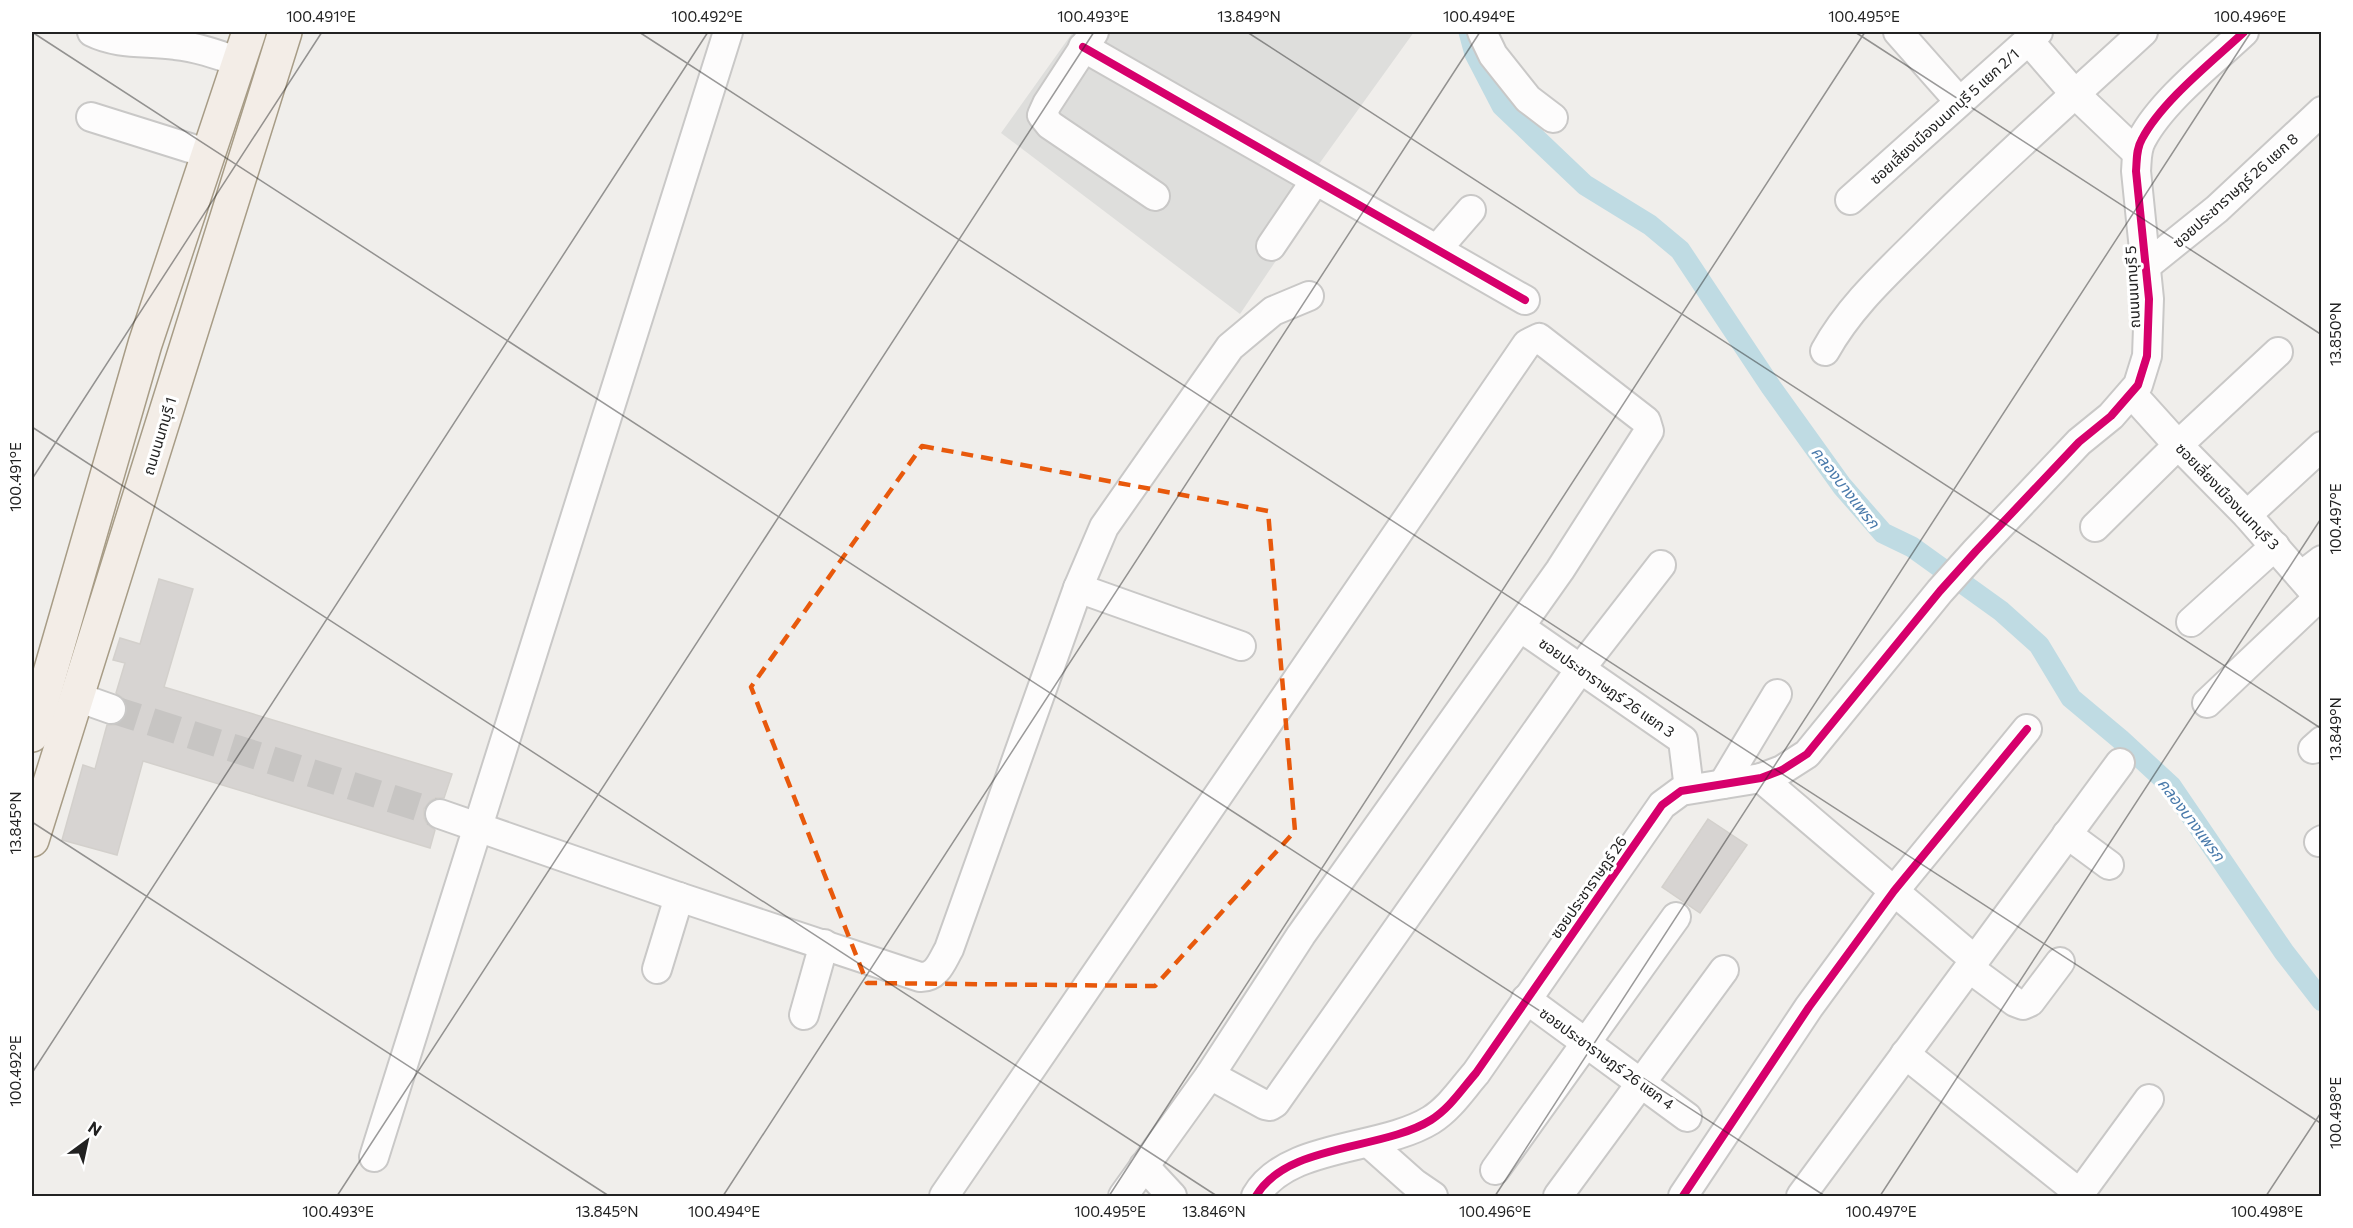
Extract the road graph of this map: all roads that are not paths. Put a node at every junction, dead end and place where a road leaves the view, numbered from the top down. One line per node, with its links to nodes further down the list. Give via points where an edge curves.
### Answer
1 (92, 32): 9 (street, via 129,42)
2 (285, 32): 45 (main road, ถนนนนทบุรี 1)
3 (728, 32): 55 (street)
4 (1482, 32): 16 (street, via 1493,55 1528,99)
5 (1898, 32): 13 (street)
6 (2143, 32): 12 (street)
7 (2244, 32): 17 (street, ถนนนนทบุรี 5, via 2170,103 2141,140)
8 (2033, 36): 12 (street); 13 (street, ซอยเลี่ยงเมืองนนทบุรี 5 แยก 2/1)
9 (179, 38): 11 (street)
10 (1089, 39): 19 (street); 20 (street, via 1042,115 1050,125)
11 (244, 47): 18 (main road)
12 (2075, 94): 17 (street); 28 (street, via 1956,204 1858,303)
13 (1959, 101): 21 (street, ซอยเลี่ยงเมืองนนทบุรี 5 แยก 2/1)
14 (2322, 111): 25 (street, ซอยประชาราษฎร์ 26 แยก 8, via 2208,216)
15 (91, 117): 18 (street)
16 (1553, 118)
17 (2137, 153): 25 (street, ถนนนนทบุรี 5)
18 (208, 154): 49 (main road, via 146,344)
19 (1315, 181): 23 (street); 24 (street)
20 (1155, 196)
21 (1850, 200)
22 (1471, 210): 24 (street)
23 (1271, 246)
24 (1438, 248): 27 (street)
25 (2146, 266): 30 (street, ถนนนนทบุรี 5, via 2147,356)
26 (1309, 296): 38 (street, via 1273,311 1230,347 1104,527)
27 (1525, 300)
28 (1825, 351)
29 (2278, 352): 31 (street)
30 (2132, 394): 31 (street, ซอยเลี่ยงเมืองนนทบุรี 3); 39 (street, ถนนนนทบุรี 5, via 2058,465)
31 (2178, 445): 33 (street, ซอยเลี่ยงเมืองนนทบุรี 3); 34 (street)
32 (2322, 446): 33 (street)
33 (2247, 515): 35 (street, ซอยเลี่ยงเมืองนนทบุรี 3)
34 (2095, 527)
35 (2275, 546): 37 (street, ซอยเลี่ยงเมืองนนทบุรี 3); 40 (street)
36 (1661, 565): 43 (street)
37 (2316, 584): 46 (street)
38 (1078, 588): 42 (street); 62 (street, via 950,949 938,970 920,977)
39 (1940, 591): 51 (street, ซอยประชาราษฎร์ 26, via 1807,754)
40 (2191, 622)
41 (1520, 627): 43 (street, ซอยประชาราษฎร์ 26 แยก 3); 71 (street, via 1301,935); 80 (street, via 1649,431 1646,421 1539,338 1527,344)
42 (1241, 646)
43 (1581, 668): 53 (street, ซอยประชาราษฎร์ 26 แยก 3, via 1683,740); 71 (street, via 1275,1103 1265,1105)
44 (1777, 694): 52 (street)
45 (78, 697): 47 (street); 57 (main road, ถนนนนทบุรี 1)
46 (2207, 703)
47 (111, 709)
48 (2027, 729): 59 (street)
49 (32, 735)
50 (2120, 763): 56 (street)
51 (1761, 778): 52 (street, ซอยประชาราษฎร์ 26); 59 (street)
52 (1723, 784): 53 (street, ซอยประชาราษฎร์ 26)
53 (1689, 789): 67 (street, ซอยประชาราษฎร์ 26, via 1662,805)
54 (440, 814): 55 (street)
55 (478, 827): 60 (street); 76 (street)
56 (2067, 834): 58 (street); 64 (street)
57 (32, 840)
58 (2109, 865)
59 (1894, 891): 64 (street); 86 (street, via 1809,1007)
60 (679, 897): 62 (street); 65 (street)
61 (1676, 917): 69 (street)
62 (824, 944): 68 (street)
63 (2060, 962): 64 (street, via 2030,1002 2023,1005)
64 (1972, 964): 70 (street)
65 (657, 969)
66 (1724, 970): 72 (street)
67 (1526, 999): 69 (street, ซอยประชาราษฎร์ 26 แยก 4); 75 (street, ซอยประชาราษฎร์ 26, via 1450,1106 1408,1131)
68 (804, 1015)
69 (1586, 1043): 72 (street, ซอยประชาราษฎร์ 26 แยก 4); 78 (street)
70 (1905, 1054): 79 (street); 87 (street)
71 (1210, 1075): 77 (street)
72 (1641, 1083): 74 (street, ซอยประชาราษฎร์ 26 แยก 4); 85 (street)
73 (2149, 1099): 79 (street)
74 (1687, 1117)
75 (1369, 1143): 83 (street, ซอยประชาราษฎร์ 26, via 1302,1159 1274,1176); 84 (street)
76 (374, 1157)
77 (1144, 1166): 81 (street); 82 (street)
78 (1494, 1170)
79 (2081, 1196)
80 (944, 1197)
81 (1123, 1197)
82 (1172, 1197)
83 (1256, 1197)
84 (1433, 1197)
85 (1558, 1197)
86 (1683, 1197)
87 (1801, 1197)

